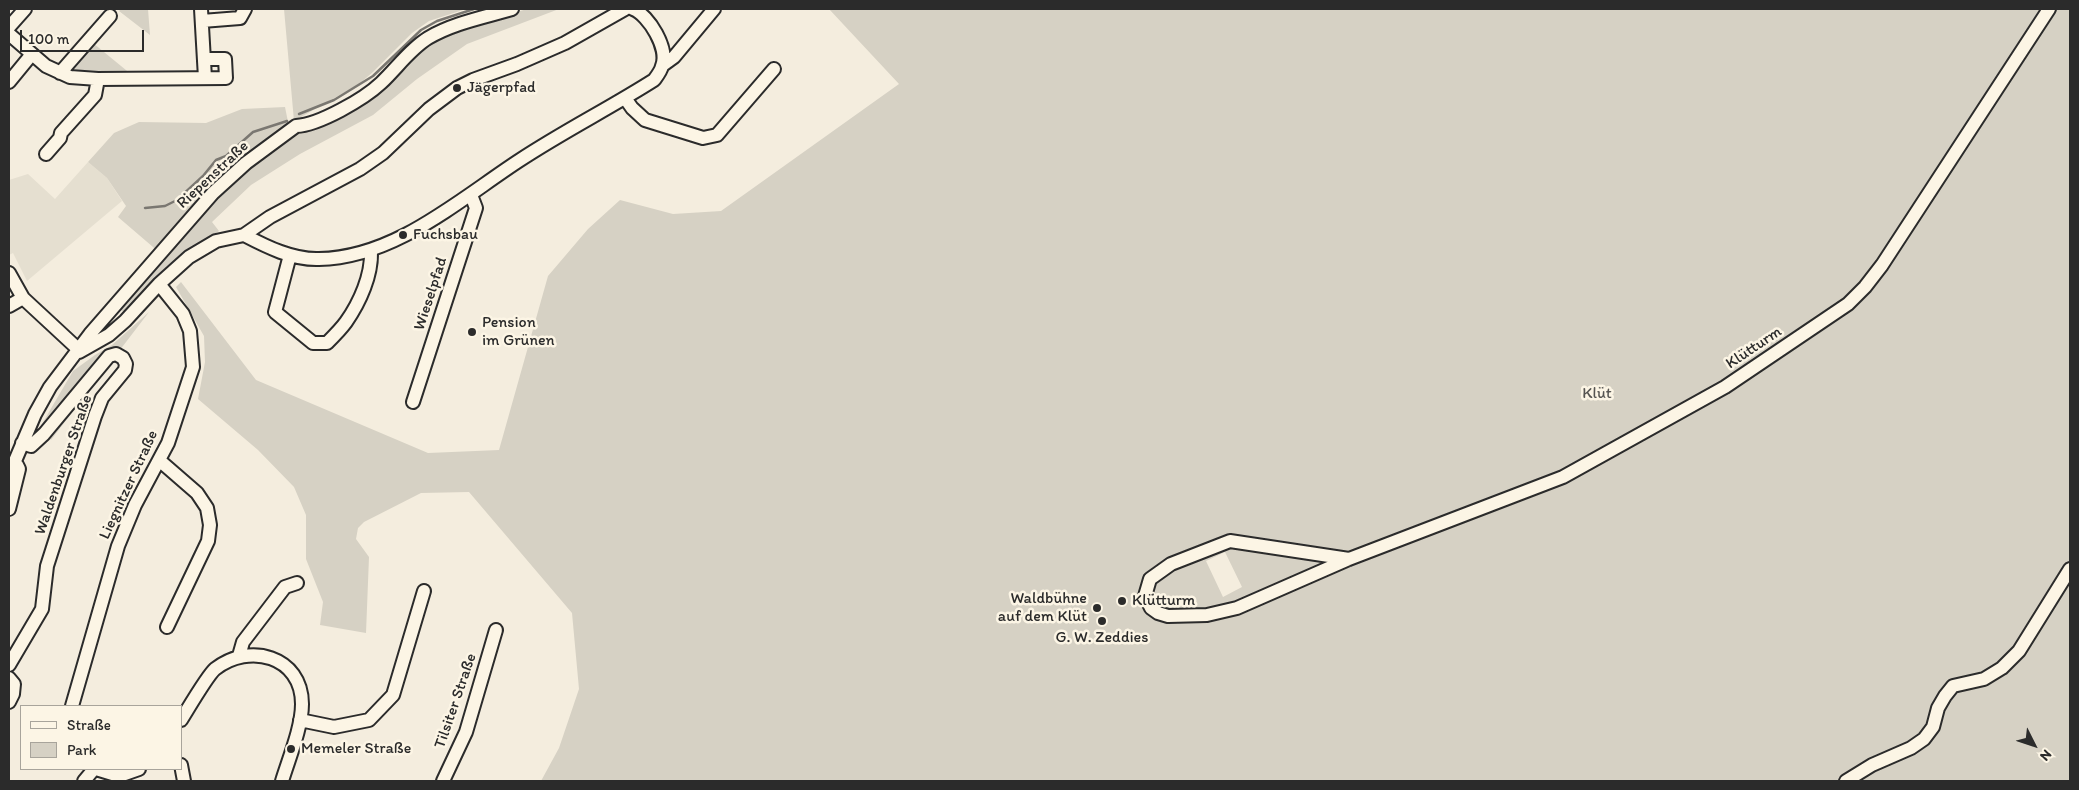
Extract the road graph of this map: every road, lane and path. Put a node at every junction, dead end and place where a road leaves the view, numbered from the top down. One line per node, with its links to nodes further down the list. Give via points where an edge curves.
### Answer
1 (25, 9): 10 (street)
2 (245, 9): 8 (street, via 240,18)
3 (512, 9): 30 (street, Riepenstraße, via 428,38 366,95 329,115 304,126 296,126 246,163 200,206)
4 (625, 9): 23 (street, via 565,43 457,88 360,169 270,217)
5 (633, 9): 14 (street, via 641,12 654,31 663,54)
6 (714, 9): 14 (street, via 674,57)
7 (2048, 9): 40 (street, Klütturm, via 1882,265 1848,304 1725,388 1563,477)
8 (202, 15): 13 (street)
9 (110, 16): 16 (street)
10 (9, 27)
11 (9, 34): 12 (street)
12 (32, 54): 16 (street); 19 (street)
13 (204, 59): 17 (street); 17 (street, via 225,59 226,78)
14 (663, 65): 20 (street, via 654,80)
15 (774, 69): 20 (street, via 718,135 703,138 645,120)
16 (60, 74): 18 (street)
17 (205, 78): 18 (street)
18 (98, 79): 21 (street, via 95,95)
19 (9, 82)
20 (626, 98): 22 (street, via 518,161)
21 (46, 154)
22 (471, 195): 24 (street); 34 (street, Wieselpfad, via 476,208)
23 (244, 235): 25 (street); 27 (street, via 216,241 189,257)
24 (371, 251): 25 (street, via 318,260); 25 (street, via 372,266 346,322 327,342 313,343 274,312)
25 (290, 255)
26 (9, 273): 28 (street)
27 (160, 284): 31 (street); 37 (street, Liegnitzer Straße, via 183,314 190,330 193,358 168,443)
28 (23, 298): 29 (street); 32 (street)
29 (9, 306)
30 (107, 314): 31 (street, via 108,320 114,323); 32 (street, Riepenstraße)
31 (126, 321): 33 (street)
32 (78, 349): 33 (street, Riepenstraße)
33 (70, 360): 35 (street, Riepenstraße, via 50,387)
34 (413, 402)
35 (22, 443): 36 (street, Riepenstraße); 47 (street, Waldenburger Straße, via 31,446 44,434 109,356 116,354 123,358 125,370 102,398 54,541 46,566 42,609)
36 (15, 460): 38 (street, Riepenstraße); 39 (street, Riepenstraße, via 18,469)
37 (159, 460): 44 (street, via 197,493 207,508 210,525 208,541); 50 (street, Liegnitzer Straße, via 118,546)
38 (9, 476)
39 (9, 509)
40 (1348, 558): 40 (street, Klütturm, via 1230,541 1171,564 1150,579 1145,596 1151,608 1158,613 1168,616 1207,615 1238,608)
41 (2070, 569): 59 (street, via 2014,657 1984,679 1953,686 1944,696 1933,727 1924,739)
42 (297, 583): 46 (street, via 285,587 243,642)
43 (424, 591): 52 (street, via 393,695 369,720 334,727)
44 (167, 627)
45 (496, 630): 58 (street, Tilsiter Straße, via 466,732)
46 (238, 656): 51 (street, via 214,670); 52 (street, via 266,656 283,663 294,675 298,686 302,703)
47 (9, 665)
48 (9, 678): 49 (street, via 14,684 14,694)
49 (9, 702)
50 (72, 705)
51 (182, 718)
52 (300, 720): 57 (street)
53 (94, 770): 56 (street)
54 (98, 770): 55 (street, via 119,776)
55 (136, 770)
56 (84, 781)
57 (282, 781)
58 (443, 781)
59 (1846, 781)

